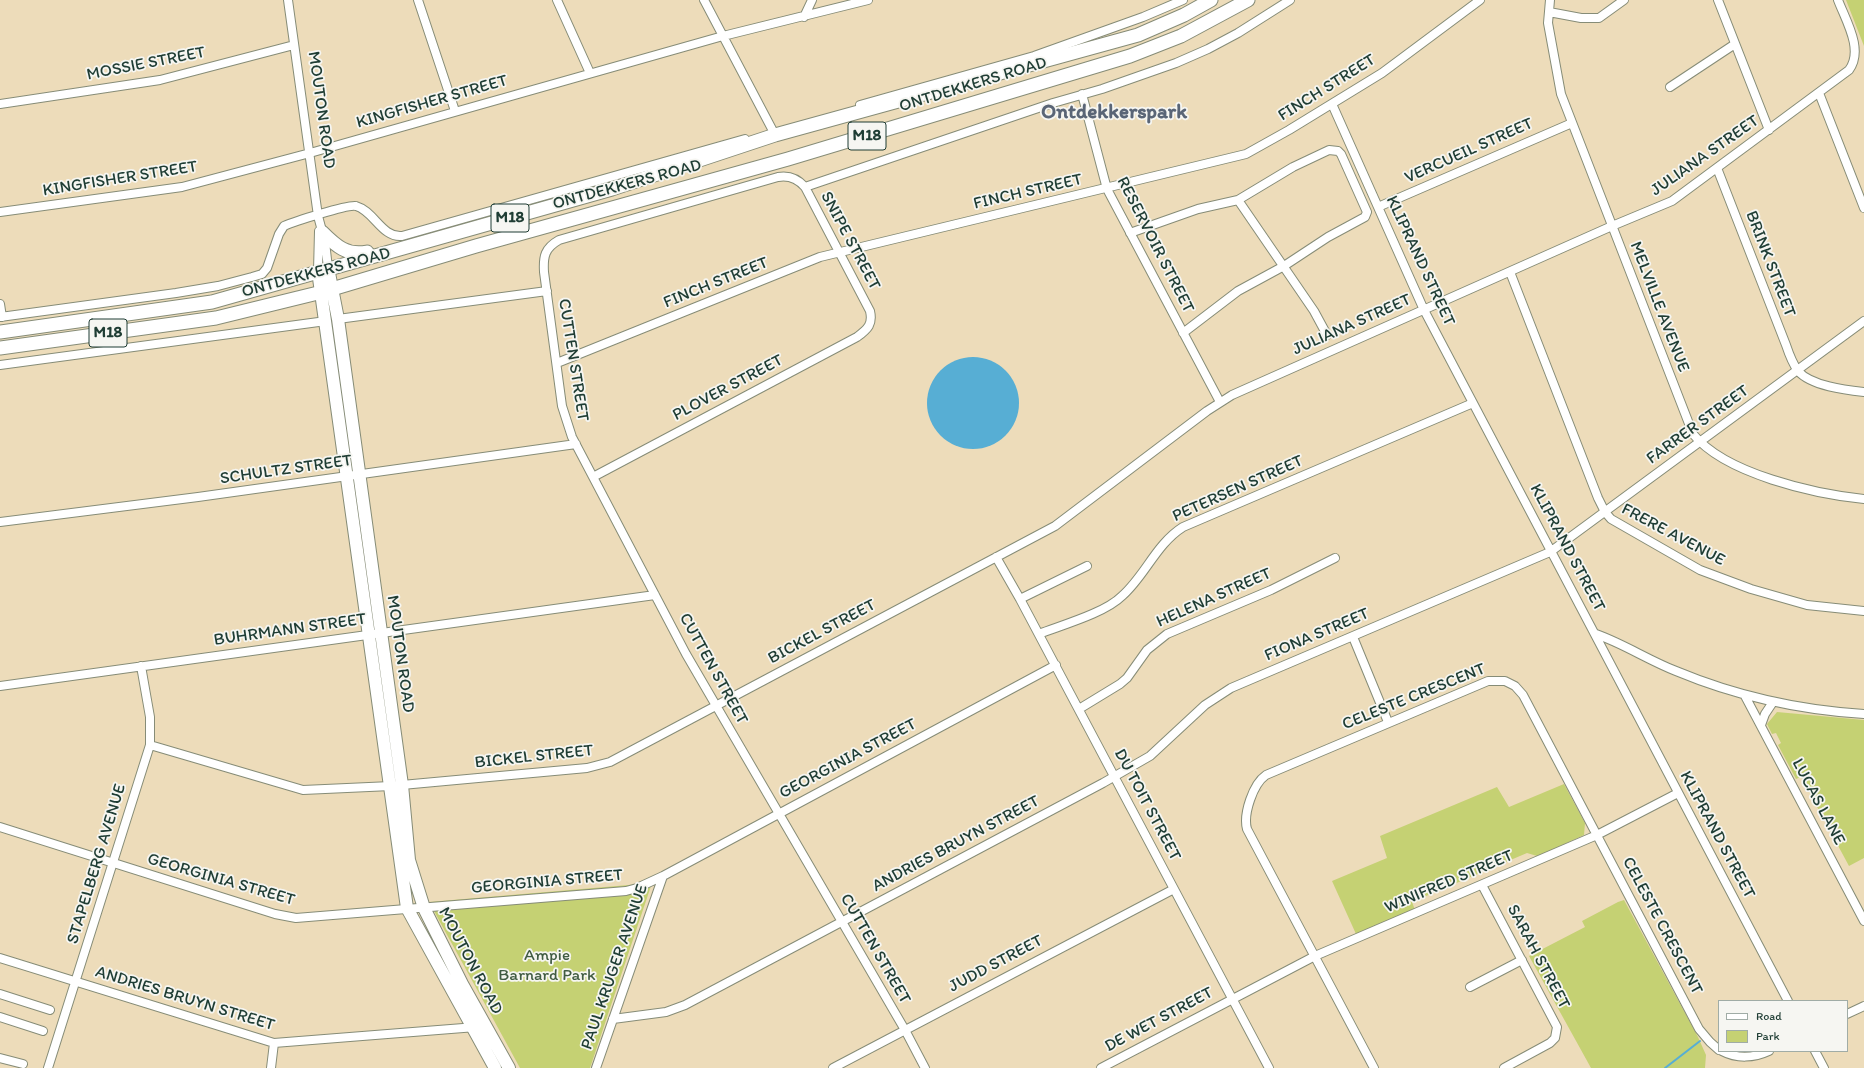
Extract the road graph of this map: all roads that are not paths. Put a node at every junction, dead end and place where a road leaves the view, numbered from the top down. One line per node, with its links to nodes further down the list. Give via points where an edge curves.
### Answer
1 (288, 0): 20 (street, MOUTON ROAD)
2 (418, 0): 27 (street)
3 (557, 0): 21 (street)
4 (704, 0): 18 (street)
5 (812, 0): 17 (street)
6 (868, 0): 17 (street, KINGFISHER STREET)
7 (1183, 0): 29 (street, ONTDEKKERS ROAD, via 1034,56)
8 (1211, 0): 43 (main road, ONTDEKKERS ROAD / M18, via 1138,35 775,135 612,189)
9 (1248, 0): 49 (main road, ONTDEKKERS ROAD / M18, via 1181,36 1130,56 788,159)
10 (1290, 0): 24 (street, via 1238,33 1191,57)
11 (1480, 0): 26 (street, FINCH STREET, via 1382,72)
12 (1550, 0): 16 (street, MELVILLE AVENUE)
13 (1624, 0): 16 (street, via 1599,18 1581,18)
14 (1718, 0): 19 (street)
15 (1838, 0): 23 (street, JULIANA STREET, via 1856,50 1856,58 1852,66)
16 (1549, 12): 28 (street, MELVILLE AVENUE, via 1548,24 1557,77)
17 (804, 16): 18 (street, KINGFISHER STREET)
18 (723, 36): 21 (street, KINGFISHER STREET); 29 (street)
19 (1735, 44): 22 (street); 30 (street)
20 (294, 45): 25 (street, MOSSIE STREET, via 160,80); 31 (street, MOUTON ROAD)
21 (590, 73): 27 (street, KINGFISHER STREET)
22 (1670, 87)
23 (1819, 93): 30 (street, JULIANA STREET); 38 (street)
24 (1082, 94): 34 (street); 35 (street, RESERVOIR STREET)
25 (0, 104)
26 (1332, 104): 35 (street, FINCH STREET, via 1246,154); 37 (street, KLIPRAND STREET)
27 (454, 111): 31 (street, KINGFISHER STREET)
28 (1572, 123): 37 (street, VERCUEIL STREET); 41 (street, MELVILLE AVENUE)
29 (773, 130): 40 (street, ONTDEKKERS ROAD, via 402,236 390,234 356,206 349,206)
30 (1769, 130): 32 (street, JULIANA STREET)
31 (310, 153): 39 (street, KINGFISHER STREET, via 182,187); 40 (street, MOUTON ROAD)
32 (1717, 168): 41 (street, JULIANA STREET, via 1667,204); 63 (street, BRINK STREET)
33 (795, 178): 34 (street, SNIPE STREET); 45 (street, ONTDEKKERS ROAD, via 778,177 559,240 547,250)
34 (805, 187): 44 (street, SNIPE STREET)
35 (1107, 189): 42 (street, RESERVOIR STREET); 44 (street, FINCH STREET)
36 (1238, 200): 42 (street, via 1198,209); 46 (street); 46 (street, via 1293,167 1329,150 1341,154 1366,212 1364,217)
37 (1378, 207): 52 (street, KLIPRAND STREET)
38 (1864, 208)
39 (0, 212)
40 (320, 224): 43 (main road, via 339,248 352,253); 47 (street, MOUTON ROAD); 53 (street, ONTDEKKERS ROAD, via 289,224 282,228 267,268 262,274 252,277 183,291)
41 (1612, 226): 48 (street, JULIANA STREET); 67 (street, MELVILLE AVENUE, via 1686,418)
42 (1130, 233): 58 (street, RESERVOIR STREET)
43 (409, 246): 47 (main road, ONTDEKKERS ROAD / M18)
44 (839, 252): 55 (street, SNIPE STREET, via 870,311); 61 (street, FINCH STREET, via 812,260)
45 (544, 260): 50 (street, CUTTEN STREET)
46 (1284, 266): 58 (street, via 1238,291); 59 (street)
47 (323, 270): 49 (main road, MOUTON ROAD); 57 (main road, ONTDEKKERS ROAD / M18, via 212,302)
48 (1510, 272): 52 (street, JULIANA STREET); 72 (street, FRERE AVENUE)
49 (327, 290): 54 (main road, MOUTON ROAD); 60 (main road, ONTDEKKERS ROAD / M18, via 216,318)
50 (547, 291): 54 (street); 61 (street, CUTTEN STREET)
51 (0, 304): 53 (street)
52 (1424, 310): 65 (street, JULIANA STREET); 66 (street, KLIPRAND STREET)
53 (1, 317)
54 (332, 320): 62 (street); 69 (main road, MOUTON ROAD)
55 (872, 321): 70 (street, PLOVER STREET, via 866,331 858,337)
56 (1864, 321): 63 (street, FARRER STREET)
57 (0, 332)
58 (1183, 332): 65 (street, RESERVOIR STREET)
59 (1327, 335)
60 (0, 348)
61 (557, 363): 68 (street, CUTTEN STREET, via 562,406)
62 (0, 365)
63 (1797, 370): 64 (street, via 1814,381); 67 (street, FARRER STREET)
64 (1864, 392)
65 (1220, 402): 75 (street, JULIANA STREET, via 1065,519)
66 (1473, 403): 74 (street, KLIPRAND STREET); 82 (street, PETERSEN STREET, via 1182,528 1169,537 1122,597 1087,615)
67 (1700, 442): 71 (street, MELVILLE AVENUE, via 1728,460 1773,480 1814,492); 72 (street, FARRER STREET)
68 (576, 444): 69 (street, SCHULTZ STREET); 70 (street, CUTTEN STREET)
69 (353, 475): 73 (street, SCHULTZ STREET); 81 (main road, MOUTON ROAD)
70 (593, 477): 78 (street, CUTTEN STREET)
71 (1864, 499)
72 (1605, 512): 74 (street, FARRER STREET); 80 (street, FRERE AVENUE, via 1614,522 1700,570 1789,601)
73 (0, 522)
74 (1550, 552): 83 (street, KLIPRAND STREET); 84 (street, FIONA STREET)
75 (996, 557): 79 (street, DU TOIT STREET); 90 (street, BICKEL STREET)
76 (1335, 558): 91 (street, HELENA STREET, via 1271,590 1167,634 1147,650 1120,684)
77 (1087, 566): 79 (street)
78 (655, 596): 81 (street, BUHRMANN STREET); 90 (street, CUTTEN STREET)
79 (1020, 599): 82 (street, DU TOIT STREET)
80 (1864, 610)
81 (375, 633): 86 (street, BUHRMANN STREET); 97 (main road, MOUTON ROAD)
82 (1039, 634): 85 (street, DU TOIT STREET)
83 (1596, 634): 88 (street, via 1677,672); 98 (street, KLIPRAND STREET)
84 (1353, 637): 93 (street); 96 (street, FIONA STREET, via 1226,691 1205,705 1154,753)
85 (1056, 665): 91 (street, DU TOIT STREET); 99 (street, GEORGINIA STREET)
86 (141, 666): 87 (street, BUHRMANN STREET); 95 (street, STAPELBERG AVENUE, via 150,717)
87 (0, 686)
88 (1745, 696): 89 (street); 94 (street, LUCAS LANE)
89 (1774, 702): 92 (street, via 1816,710); 94 (street)
90 (716, 705): 97 (street, BICKEL STREET, via 622,756 594,767); 99 (street, CUTTEN STREET)
91 (1079, 709): 96 (street, DU TOIT STREET)
92 (1864, 714)
93 (1388, 722): 101 (street, CELESTE CRESCENT, via 1488,681 1499,680 1513,685 1527,702); 110 (street, CELESTE CRESCENT, via 1266,775 1258,782 1247,813 1247,829)
94 (1761, 725): 108 (street, LUCAS LANE)
95 (150, 745): 97 (street, BICKEL STREET, via 303,790); 102 (street, STAPELBERG AVENUE)
96 (1115, 777): 105 (street, DU TOIT STREET); 109 (street, ANDRIES BRUYN STREET)
97 (396, 785): 106 (main road, MOUTON ROAD); 107 (main road, MOUTON ROAD, via 409,860)
98 (1678, 793): 101 (street, WINIFRED STREET); 117 (street, KLIPRAND STREET)
99 (778, 813): 103 (street, GEORGINIA STREET); 109 (street, CUTTEN STREET)
100 (0, 827): 102 (street, GEORGINIA STREET)
101 (1597, 835): 104 (street, WINIFRED STREET); 128 (street, CELESTE CRESCENT, via 1699,1029)
102 (114, 863): 106 (street, GEORGINIA STREET, via 285,917); 113 (street, STAPELBERG AVENUE)
103 (663, 876): 107 (street, GEORGINIA STREET, via 626,891); 122 (street, PAUL KRUGER AVENUE)
104 (1482, 885): 110 (street, WINIFRED STREET); 112 (street, SARAH STREET)
105 (1174, 889): 116 (street, DU TOIT STREET); 125 (street, JUDD STREET)
106 (407, 908): 107 (street, GEORGINIA STREET); 124 (main road, MOUTON ROAD)
107 (424, 908): 123 (main road, MOUTON ROAD)
108 (1864, 921)
109 (842, 922): 122 (street, ANDRIES BRUYN STREET, via 677,1008 645,1016); 125 (street, CUTTEN STREET)
110 (1315, 956): 116 (street, WINIFRED STREET); 143 (street, CELESTE CRESCENT)
111 (0, 958): 113 (street, ANDRIES BRUYN STREET)
112 (1522, 960): 114 (street); 144 (street, SARAH STREET, via 1556,1021 1558,1032 1550,1043)
113 (75, 982): 127 (street, ANDRIES BRUYN STREET); 134 (street, STAPELBERG AVENUE)
114 (1470, 987)
115 (0, 994): 119 (street)
116 (1232, 999): 141 (street, DE WET STREET); 142 (street, DU TOIT STREET)
117 (1787, 1000)
118 (1864, 1006): 120 (street)
119 (50, 1010)
120 (1848, 1014)
121 (0, 1017): 126 (street)
122 (613, 1019): 138 (street, PAUL KRUGER AVENUE)
123 (485, 1026): 124 (street, ANDRIES BRUYN STREET); 137 (main road, MOUTON ROAD)
124 (472, 1028): 127 (street, ANDRIES BRUYN STREET); 136 (main road, MOUTON ROAD)
125 (905, 1030): 139 (street, JUDD STREET); 140 (street, CUTTEN STREET)
126 (43, 1031)
127 (274, 1043): 135 (street)
128 (1718, 1048)
129 (1724, 1052): 130 (street, CELESTE CRESCENT, via 1743,1057)
130 (1766, 1052)
131 (1816, 1052): 145 (street)
132 (0, 1058): 133 (street)
133 (23, 1064)
134 (48, 1068)
135 (271, 1068)
136 (495, 1068)
137 (509, 1068)
138 (596, 1068)
139 (833, 1068)
140 (925, 1068)
141 (1101, 1068)
142 (1269, 1068)
143 (1374, 1068)
144 (1504, 1068)
145 (1824, 1068)

